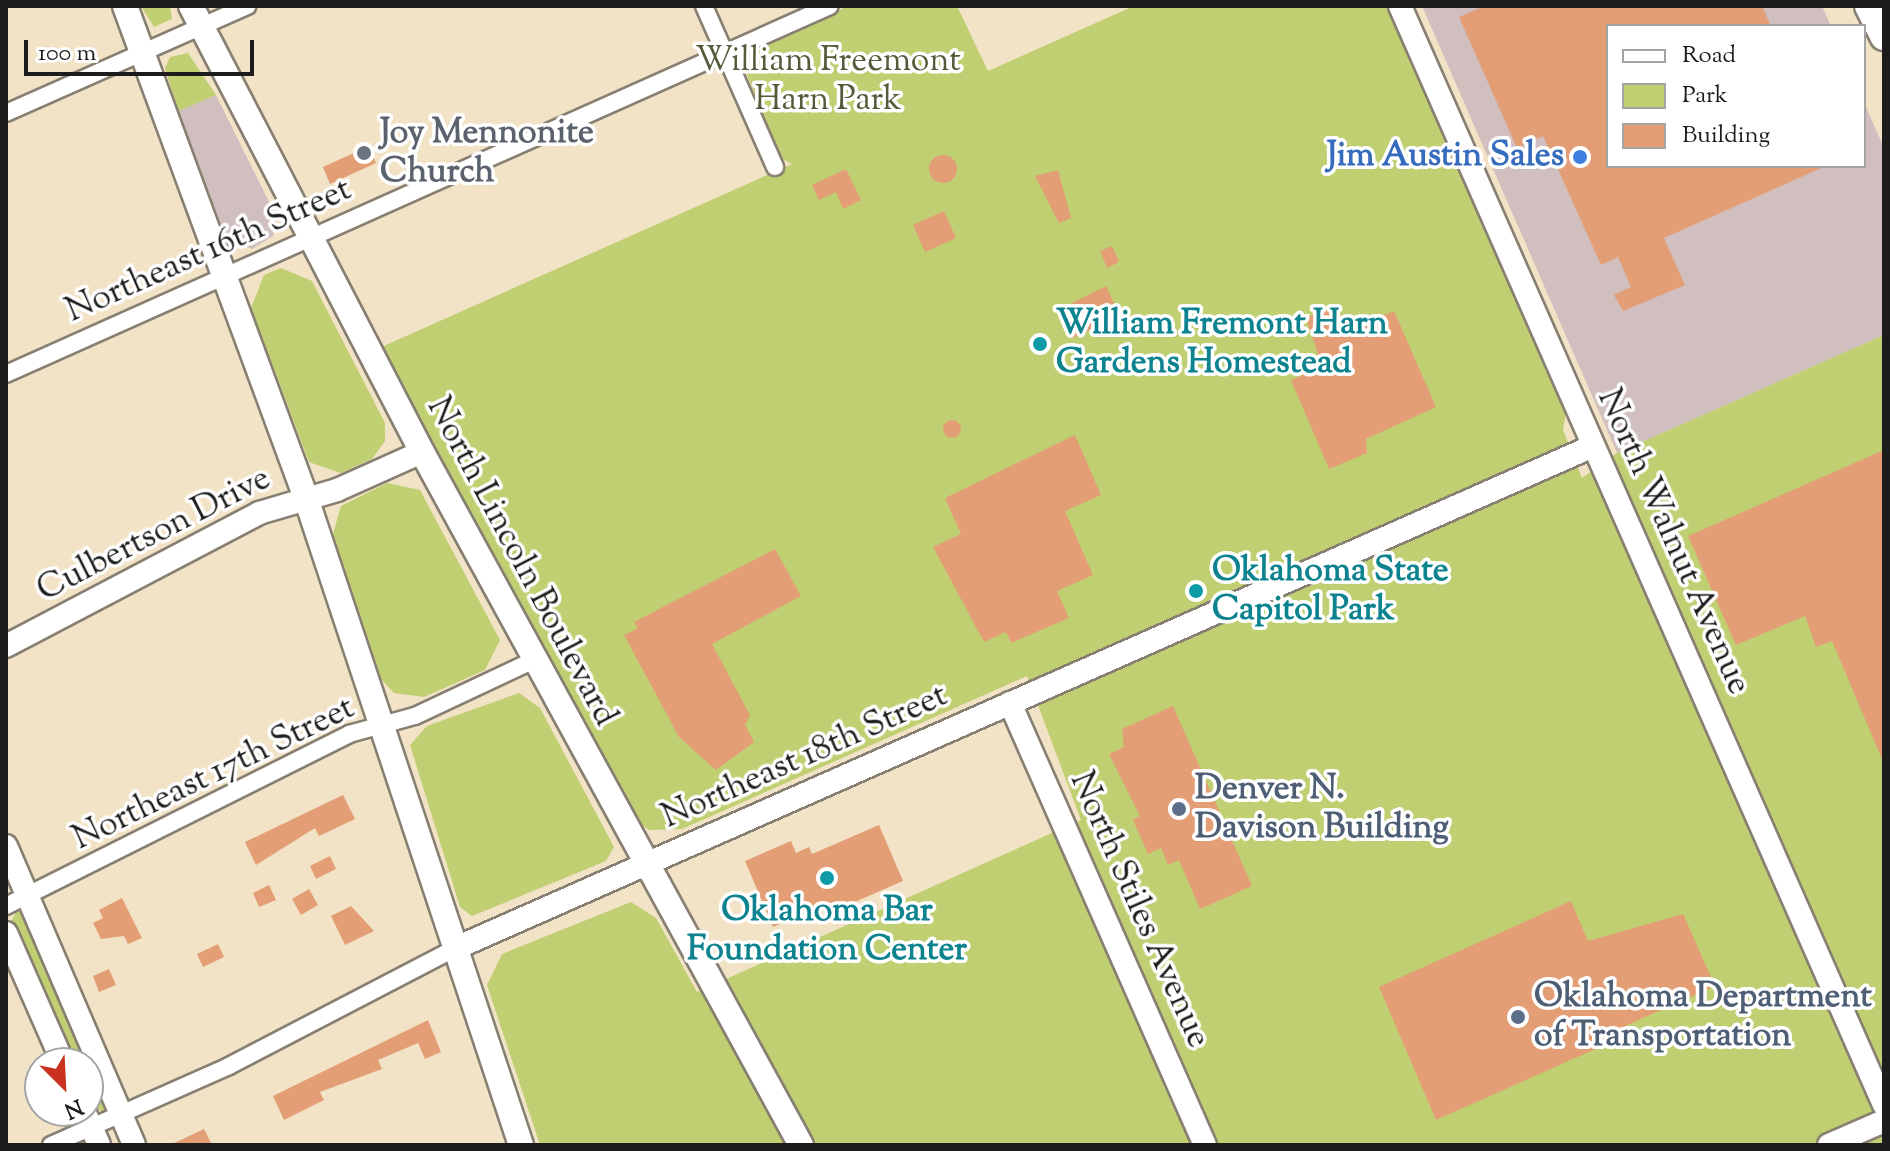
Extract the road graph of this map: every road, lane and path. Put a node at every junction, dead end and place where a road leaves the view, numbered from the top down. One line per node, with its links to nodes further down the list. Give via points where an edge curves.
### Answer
1 (125, 6): 9 (main road)
2 (247, 6): 7 (street)
3 (704, 6): 10 (street)
4 (830, 6): 10 (street, Northeast 16th Street)
5 (1400, 6): 16 (street, North Walnut Avenue)
6 (1869, 6): 8 (highway)
7 (196, 17): 9 (street); 13 (main road, North Lincoln Boulevard)
8 (1884, 36)
9 (142, 53): 11 (street); 14 (main road)
10 (725, 53): 12 (street); 13 (street, Northeast 16th Street)
11 (6, 113)
12 (775, 167)
13 (310, 239): 14 (street, Northeast 16th Street); 17 (main road, North Lincoln Boulevard)
14 (226, 277): 15 (street, Northeast 16th Street); 18 (main road)
15 (6, 374)
16 (1593, 446): 21 (street, Northeast 18th Street); 30 (street, North Walnut Avenue)
17 (422, 452): 18 (street, Culbertson Drive); 20 (main road, North Lincoln Boulevard)
18 (306, 498): 19 (street, Culbertson Drive, via 259,513); 22 (main road)
19 (6, 646)
20 (536, 659): 22 (street, Northeast 17th Street); 24 (main road, North Lincoln Boulevard)
21 (1010, 703): 24 (street, Northeast 18th Street); 38 (street, North Stiles Avenue)
22 (383, 725): 25 (street, Northeast 17th Street, via 338,740); 28 (main road)
23 (6, 846): 25 (street)
24 (645, 864): 28 (street, Northeast 18th Street); 37 (main road, North Lincoln Boulevard)
25 (28, 896): 26 (street, Northeast 17th Street); 31 (street)
26 (6, 906)
27 (6, 933): 29 (street)
28 (456, 948): 31 (street, Northeast 18th Street); 36 (main road)
29 (56, 1047)
30 (1884, 1105)
31 (121, 1115): 33 (street, Northeast 18th Street); 35 (street)
32 (1884, 1121): 39 (street)
33 (91, 1128): 34 (street, Northeast 18th Street)
34 (51, 1145)
35 (134, 1145)
36 (521, 1145)
37 (801, 1145)
38 (1205, 1145)
39 (1829, 1145)

